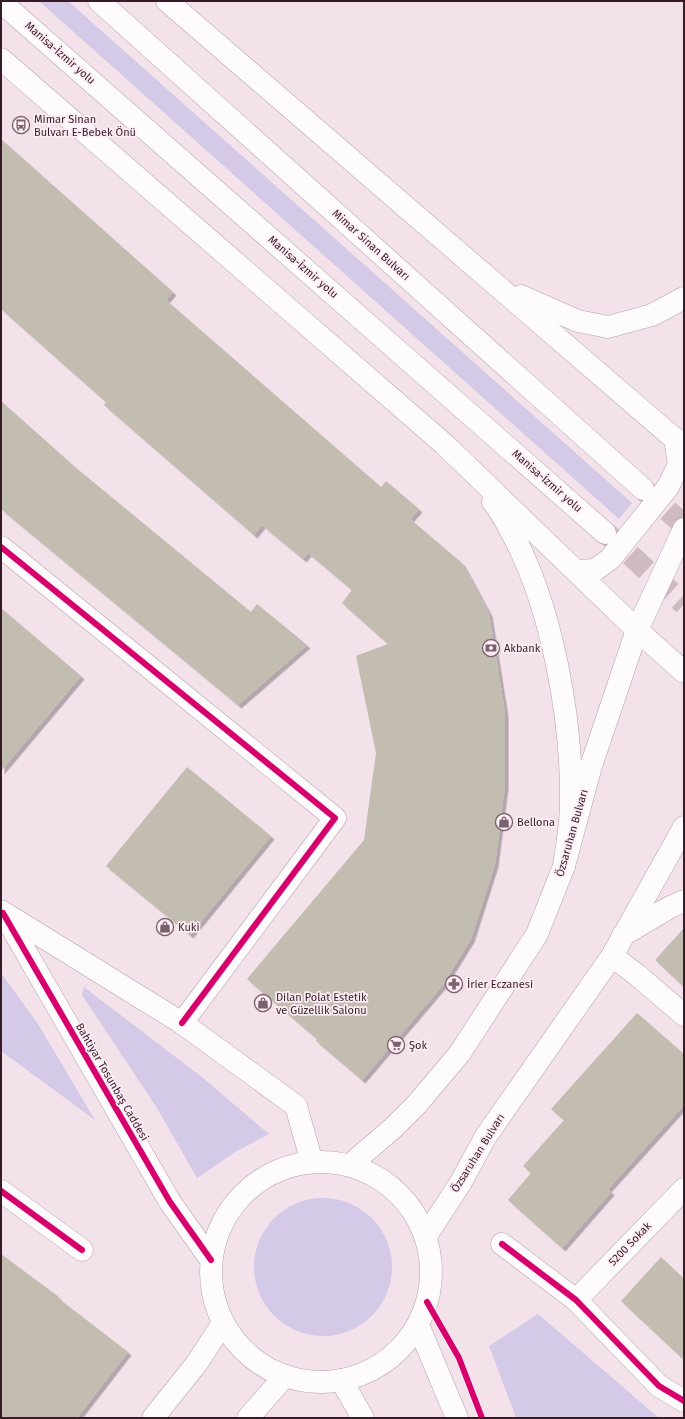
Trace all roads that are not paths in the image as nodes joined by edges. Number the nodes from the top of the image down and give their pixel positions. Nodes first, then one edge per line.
1 (99, 1) edge
2 (167, 1) edge
3 (1, 2) edge
4 (1, 59) edge
5 (501, 287) junction
6 (684, 298) edge
7 (679, 442) edge
8 (444, 444) junction
9 (642, 489) tunnel mouth
10 (684, 529) edge
11 (605, 533) tunnel mouth
12 (1, 547) edge
13 (576, 571) junction
14 (638, 630) junction
15 (684, 672) edge
16 (684, 827) edge
17 (564, 866) junction
18 (684, 901) edge
19 (2, 912) edge
20 (623, 935) junction
21 (612, 956) junction
22 (684, 1014) edge
23 (182, 1023) junction
24 (311, 1159) junction
25 (350, 1165) junction
26 (684, 1188) edge
27 (1, 1191) edge
28 (426, 1236) junction
29 (502, 1244) dead end
30 (82, 1250) dead end
31 (211, 1260) junction
32 (576, 1300) junction
33 (223, 1323) junction
34 (418, 1325) junction
35 (285, 1376) junction
36 (342, 1380) junction
37 (684, 1401) edge
38 (153, 1418) edge
39 (248, 1418) edge
40 (363, 1418) edge
41 (457, 1418) edge

1 - 9 main road, Mimar Sinan Bulvarı
2 - 5 main road
3 - 11 main road, Manisa-İzmir yolu
4 - 8 main road
5 - 6 main road
5 - 7 main road
7 - 13 main road
8 - 13 main road
8 - 17 main road
10 - 14 main road, Özsaruhan Bulvarı
12 - 23 main road
13 - 14 main road
14 - 15 main road
14 - 17 main road, Özsaruhan Bulvarı
16 - 20 main road, Özsaruhan Bulvarı
17 - 25 main road, Özsaruhan Bulvarı
18 - 20 main road
19 - 23 main road, Bahtiyar Tosunbaş Caddesi
19 - 31 main road, Bahtiyar Tosunbaş Caddesi
20 - 21 main road, Özsaruhan Bulvarı
21 - 22 main road
21 - 28 main road, Özsaruhan Bulvarı
23 - 24 main road, Bahtiyar Tosunbaş Caddesi
24 - 25 main road
24 - 31 main road
25 - 28 main road
26 - 32 main road, 5200 Sokak
27 - 30 main road
28 - 34 main road
29 - 32 main road
31 - 33 main road
32 - 37 main road
33 - 35 main road
33 - 38 main road
34 - 36 main road
34 - 41 main road
35 - 36 main road
35 - 39 main road
36 - 40 main road

